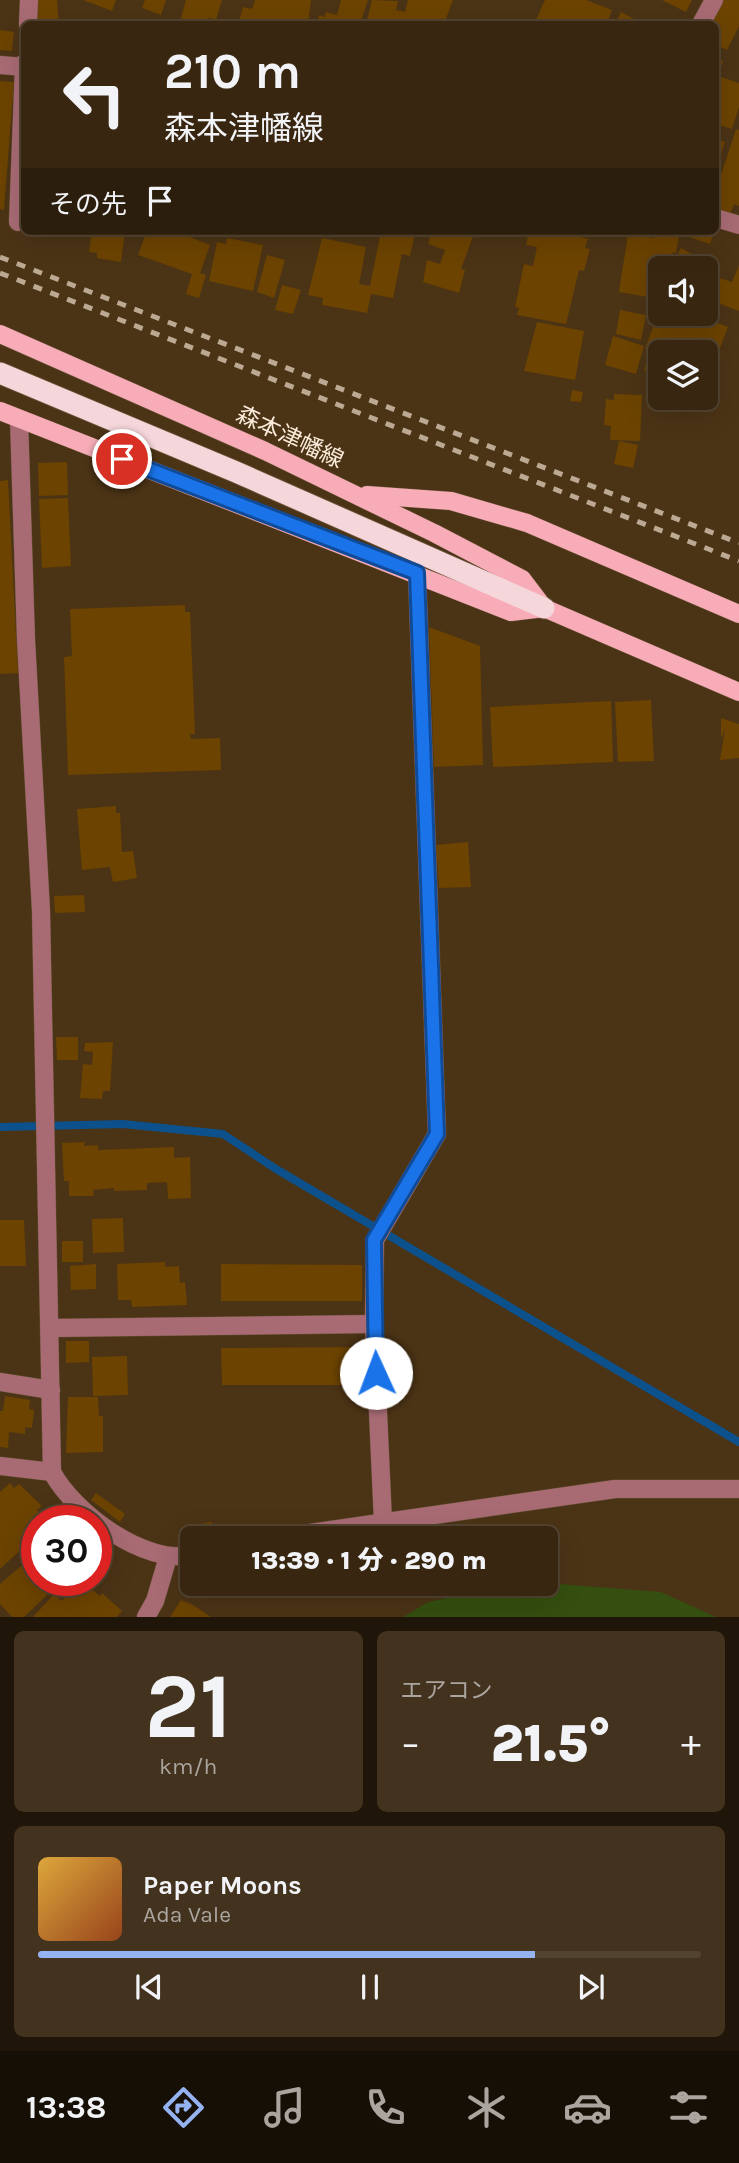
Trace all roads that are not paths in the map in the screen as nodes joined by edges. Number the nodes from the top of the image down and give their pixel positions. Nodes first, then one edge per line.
1 (29, 0) edge
2 (714, 0) edge
3 (28, 21) edge
4 (703, 21) edge
5 (0, 65) edge
6 (21, 65) edge
7 (21, 144) edge
8 (719, 219) edge
9 (18, 222) dead end
10 (739, 225) edge
11 (0, 334) edge
12 (0, 373) edge
13 (0, 411) edge
14 (19, 419) junction
15 (350, 492) junction
16 (417, 573) junction
17 (544, 608) junction
18 (739, 614) edge
19 (739, 692) edge
20 (374, 1324) junction
21 (51, 1328) junction
22 (0, 1382) edge
23 (51, 1390) junction
24 (0, 1466) edge
25 (52, 1472) junction
26 (739, 1489) edge
27 (383, 1521) junction
28 (351, 1526) edge
29 (180, 1556) edge
30 (168, 1557) junction
31 (146, 1617) edge

1 - 3 street
2 - 4 street
5 - 6 street
7 - 9 street
8 - 10 street
11 - 15 main road, 森本津幡線
12 - 17 highway
13 - 14 main road, 森本津幡線
14 - 16 main road, 森本津幡線
14 - 21 street
15 - 17 main road, 森本津幡線
15 - 18 main road
16 - 17 main road, 森本津幡線
16 - 20 street
17 - 19 main road, 森本津幡線
20 - 21 street
20 - 27 street
21 - 23 street
22 - 23 street
23 - 25 street
24 - 25 street
25 - 30 street
26 - 27 street
27 - 28 street
29 - 30 street
30 - 31 street

